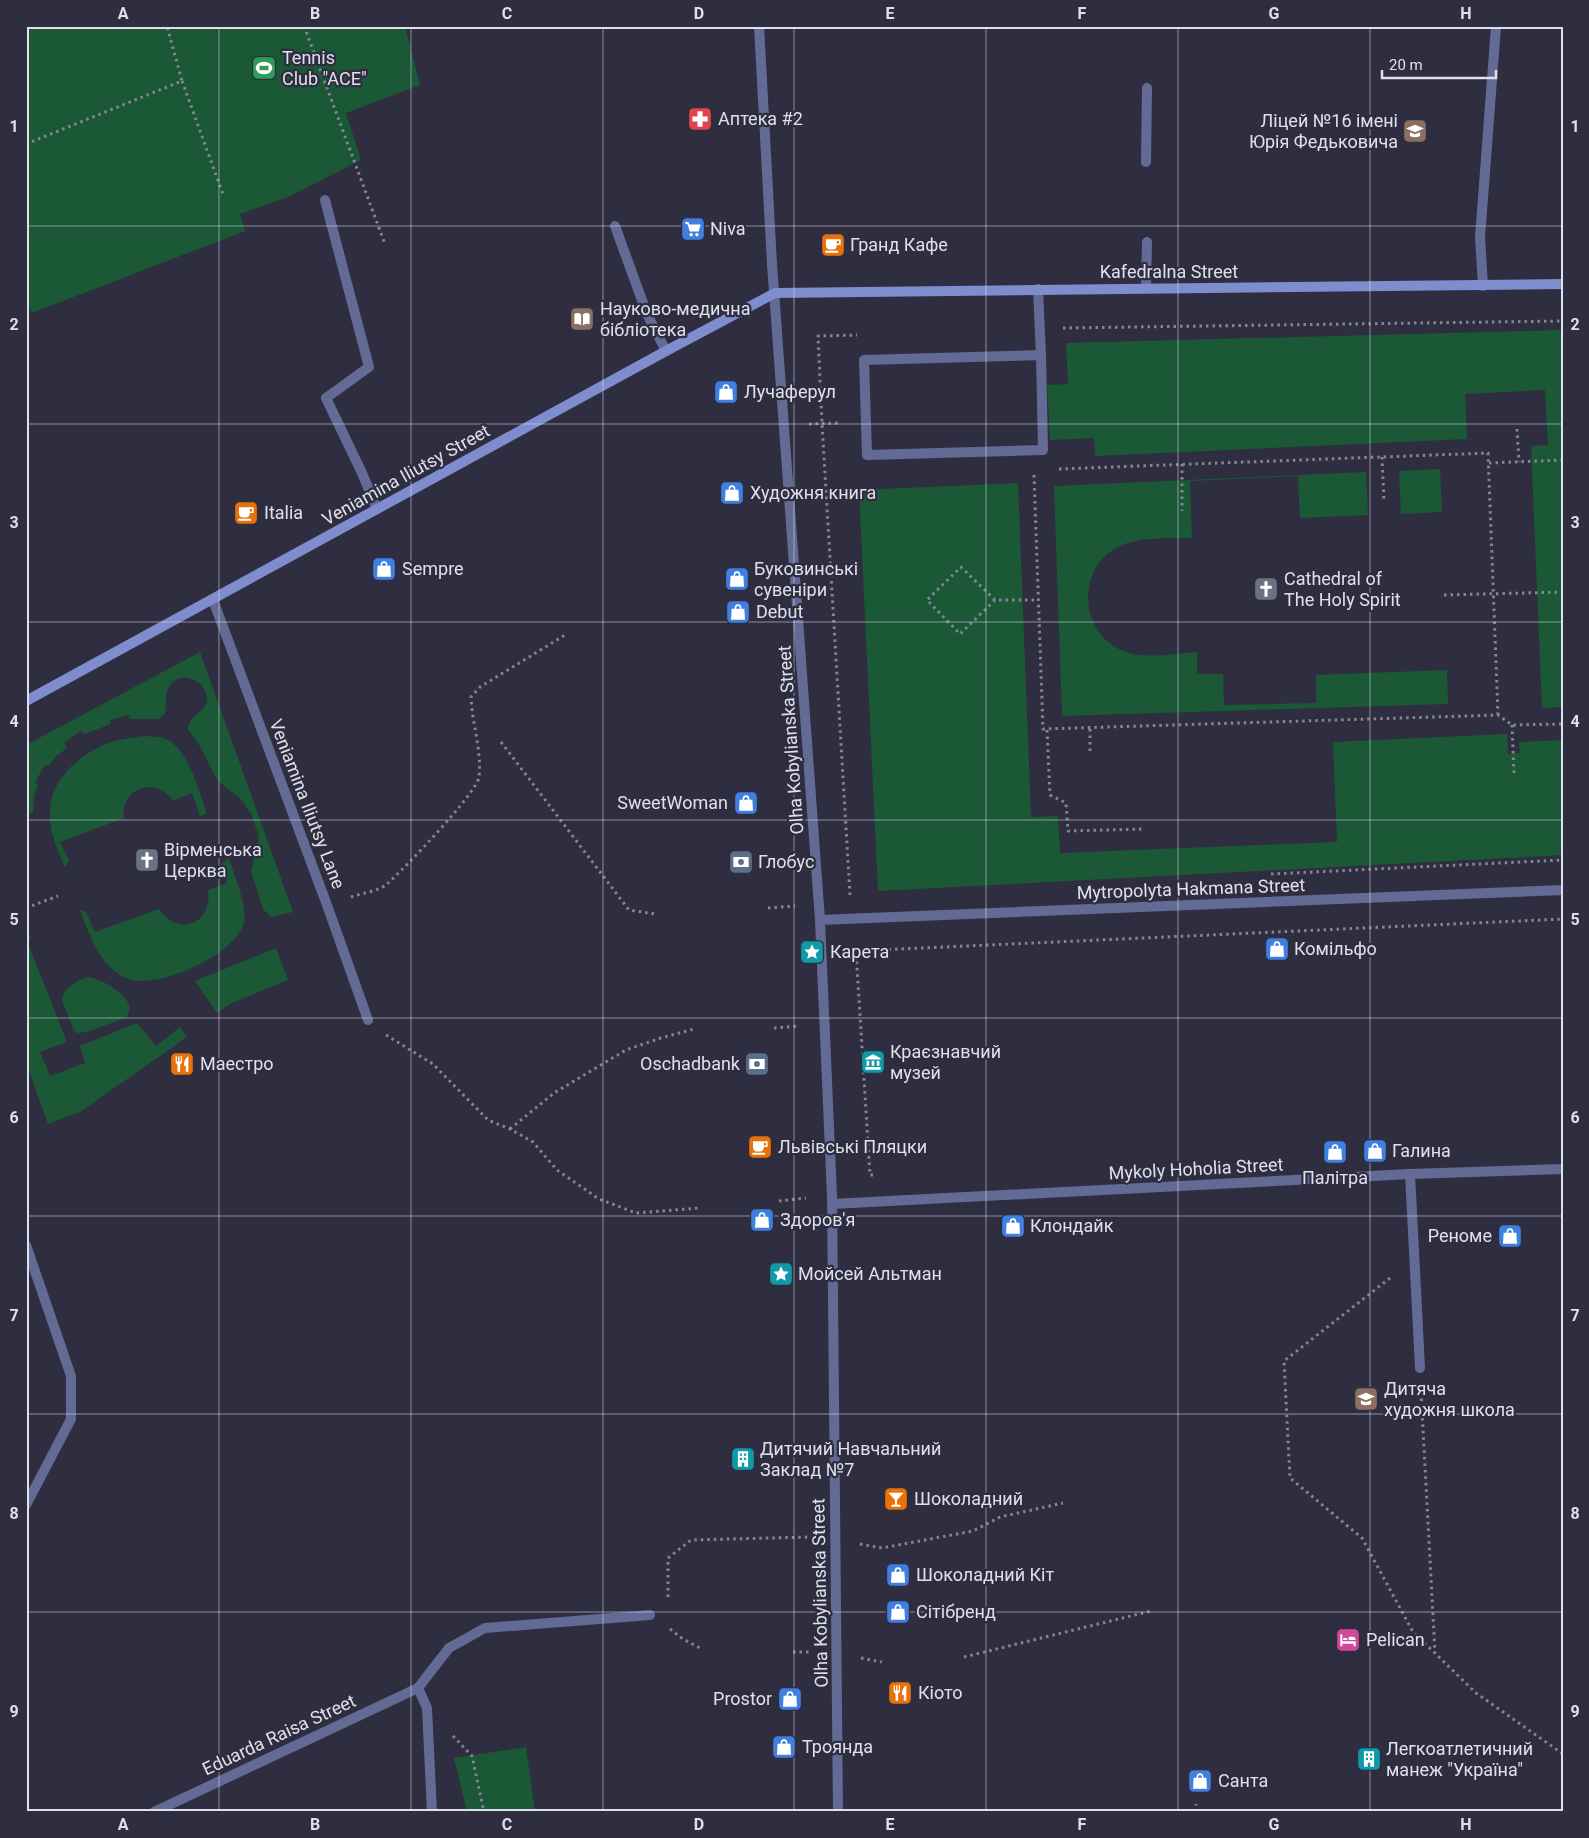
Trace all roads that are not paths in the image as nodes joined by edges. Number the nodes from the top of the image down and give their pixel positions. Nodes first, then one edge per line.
1 (759, 26) edge
2 (1496, 27) edge
3 (1147, 88) dead end
4 (1146, 162) dead end
5 (325, 200) dead end
6 (615, 226) dead end
7 (1147, 242) dead end
8 (1563, 284) edge
9 (1483, 286) junction
10 (1146, 288) junction
11 (1038, 289) junction
12 (775, 293) junction
13 (666, 351) junction
14 (1041, 355) junction
15 (377, 509) junction
16 (213, 600) junction
17 (26, 701) edge
18 (1563, 890) edge
19 (820, 920) junction
20 (368, 1020) road end
21 (1563, 1169) edge
22 (1410, 1174) junction
23 (832, 1204) junction
24 (26, 1245) edge
25 (1420, 1368) road end
26 (26, 1505) edge
27 (650, 1615) road end
28 (418, 1688) junction
29 (154, 1812) edge
30 (432, 1812) edge
31 (838, 1812) edge

1 - 12 street, Olha Kobylianska Street
2 - 9 street
3 - 4 street
5 - 15 street
6 - 13 street
7 - 10 street
8 - 9 street, Kafedralna Street
9 - 10 street, Kafedralna Street
10 - 11 street, Kafedralna Street
11 - 12 street, Kafedralna Street
11 - 14 street
12 - 13 street, Veniamina Iliutsy Street
12 - 19 street, Olha Kobylianska Street
13 - 15 street, Veniamina Iliutsy Street
14 - 14 street
15 - 16 street, Veniamina Iliutsy Street
16 - 17 street, Veniamina Iliutsy Street
16 - 20 street, Veniamina Iliutsy Lane
18 - 19 street, Mytropolyta Hakmana Street
19 - 23 street, Olha Kobylianska Street
21 - 22 street, Mykoly Hoholia Street
22 - 23 street, Mykoly Hoholia Street
22 - 25 street
23 - 31 street, Olha Kobylianska Street
24 - 26 street
27 - 28 street
28 - 29 street, Eduarda Raisa Street
28 - 30 street

